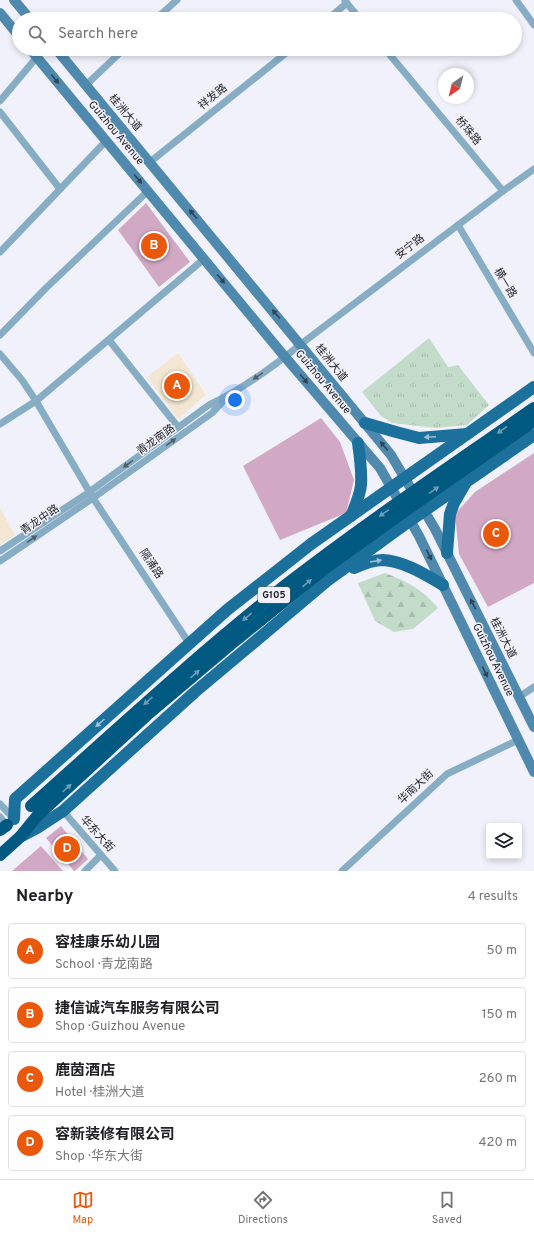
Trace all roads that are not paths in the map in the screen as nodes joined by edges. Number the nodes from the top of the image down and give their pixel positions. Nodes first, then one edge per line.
1 (14, 0) edge
2 (177, 0) edge
3 (516, 0) edge
4 (346, 2) edge
5 (24, 12) edge
6 (164, 12) edge
7 (335, 12) edge
8 (354, 12) edge
9 (0, 13) edge
10 (534, 25) edge
11 (12, 28) edge
12 (62, 56) edge
13 (117, 56) edge
14 (282, 56) edge
15 (391, 56) edge
16 (37, 57) joint
17 (86, 85) junction
18 (0, 101) edge
19 (0, 112) edge
20 (106, 141) junction
21 (150, 162) junction
22 (534, 169) edge
23 (60, 189) junction
24 (148, 191) junction
25 (503, 191) junction
26 (458, 225) junction
27 (0, 252) edge
28 (204, 260) junction
29 (0, 335) edge
30 (109, 340) junction
31 (300, 344) junction
32 (534, 353) edge
33 (0, 354) edge
34 (285, 357) junction
35 (534, 388) edge
36 (228, 396) junction
37 (36, 401) junction
38 (534, 408) edge
39 (534, 421) edge
40 (365, 423) junction
41 (0, 424) edge
42 (178, 427) junction
43 (468, 434) junction
44 (534, 435) edge
45 (358, 443) junction
46 (445, 451) junction
47 (405, 479) junction
48 (469, 480) junction
49 (392, 488) junction
50 (92, 495) junction
51 (424, 511) junction
52 (351, 516) junction
53 (411, 520) junction
54 (327, 533) junction
55 (0, 551) edge
56 (447, 553) junction
57 (0, 561) edge
58 (354, 562) junction
59 (327, 581) junction
60 (443, 585) junction
61 (189, 643) junction
62 (534, 687) edge
63 (519, 697) junction
64 (534, 727) edge
65 (518, 740) junction
66 (534, 772) edge
67 (0, 804) edge
68 (34, 810) junction
69 (63, 811) junction
70 (5, 823) edge
71 (20, 837) junction
72 (0, 855) edge
73 (101, 856) junction
74 (85, 871) edge
75 (115, 871) edge
76 (342, 871) edge

1 - 5 main road
2 - 6 street
3 - 10 street
4 - 7 street
4 - 8 street
9 - 11 main road
12 - 17 main road, 桂洲大道
13 - 17 street
14 - 21 street, 祥发路
15 - 25 street, 桥珠路
16 - 18 street
16 -> 20 main road, Guizhou Avenue
17 - 21 main road, 桂洲大道
19 - 23 street
20 - 23 street
20 -> 24 main road, Guizhou Avenue
31 -> 21 main road, 桂洲大道
22 - 25 street, 安宁路
23 - 27 street
24 - 28 main road, Guizhou Avenue
24 - 29 street
25 - 26 street, 安宁路
26 - 31 street, 安宁路
26 - 32 street, 横一路
28 - 30 street
28 -> 34 main road, Guizhou Avenue
30 - 37 street
30 - 42 street
31 - 34 street, 青龙南路
31 - 40 main road, 桂洲大道
33 - 37 street, 隔涌路
34 -> 36 street, 青龙南路
34 -> 45 main road, Guizhou Avenue
35 - 43 main road
36 - 42 street, 青龙南路
50 -> 36 street, 青龙南路
37 - 41 street
37 - 50 street, 隔涌路
38 -> 68 highway, G105 / G105
68 -> 39 highway, G105
43 -> 40 main road
47 -> 40 main road, 桂洲大道
42 -> 50 street, 青龙南路
43 - 46 main road
44 - 48 main road
45 - 49 main road, Guizhou Avenue
45 - 52 main road
46 - 47 main road
46 - 48 main road
47 - 49 main road
47 - 51 main road, 桂洲大道
48 - 51 main road
48 - 56 main road
49 - 52 main road
49 - 53 main road, Guizhou Avenue
50 - 55 street, 青龙中路
57 -> 50 street, 青龙中路
50 - 61 street, 隔涌路
51 - 53 main road
51 - 56 main road, 桂洲大道
52 - 54 main road
53 - 58 main road
53 -> 60 main road, Guizhou Avenue
54 - 58 main road
54 - 61 main road
63 -> 56 main road, 桂洲大道
58 - 59 main road
59 -> 60 main road
59 - 69 main road
60 -> 65 main road, Guizhou Avenue
61 -> 70 main road
62 - 63 street
63 - 64 main road, 桂洲大道
65 - 66 main road, Guizhou Avenue
65 - 76 street, 华南大街
67 - 70 street
68 - 70 main road, G105 / G105
68 - 71 highway, G105
69 - 71 main road
69 - 73 street, 华东大街
71 - 72 highway, G105
73 - 74 street
73 - 75 street, 华东大街

